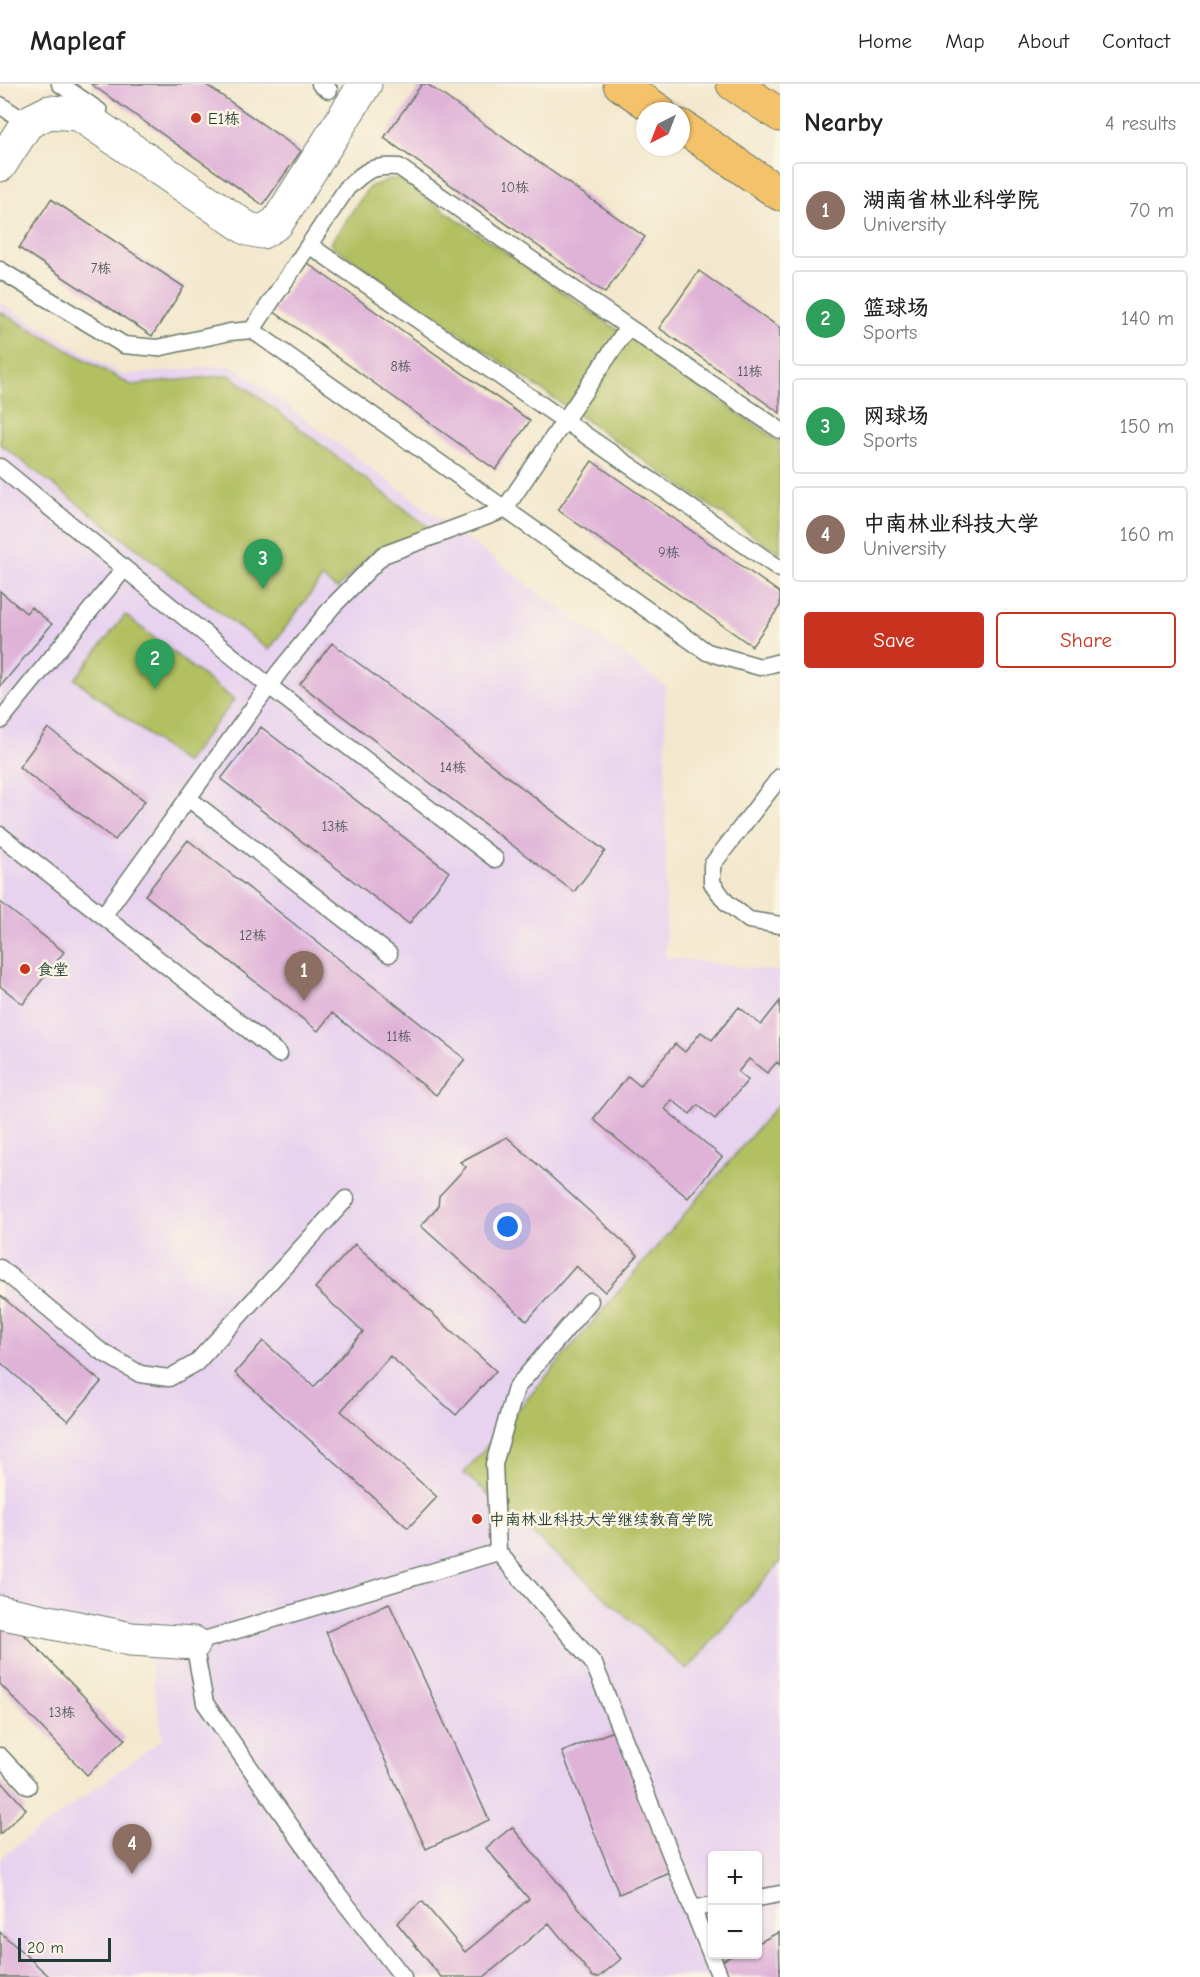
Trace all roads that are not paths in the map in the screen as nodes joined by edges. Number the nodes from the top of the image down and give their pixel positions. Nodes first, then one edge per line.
1 (60, 84) edge
2 (365, 84) edge
3 (620, 84) edge
4 (733, 84) edge
5 (646, 102) edge
6 (0, 105) edge
7 (780, 115) edge
8 (27, 123) junction
9 (690, 132) edge
10 (0, 165) edge
11 (780, 194) edge
12 (252, 215) dead end
13 (309, 245) junction
14 (0, 270) edge
15 (628, 327) junction
16 (252, 330) junction
17 (565, 421) junction
18 (780, 430) edge
19 (0, 468) edge
20 (504, 510) junction
21 (124, 569) junction
22 (780, 569) edge
23 (780, 662) edge
24 (269, 686) junction
25 (0, 721) edge
26 (780, 777) edge
27 (188, 798) junction
28 (0, 836) edge
29 (495, 859) dead end
30 (103, 916) junction
31 (780, 925) edge
32 (389, 954) dead end
33 (279, 1054) dead end
34 (346, 1199) dead end
35 (0, 1268) edge
36 (590, 1300) dead end
37 (498, 1552) junction
38 (0, 1612) edge
39 (194, 1643) junction
40 (0, 1756) edge
41 (28, 1786) dead end
42 (780, 1894) edge
43 (762, 1897) edge
44 (708, 1906) edge
45 (692, 1908) junction
46 (403, 1977) edge
47 (720, 1977) edge

1 - 12 lane
2 - 8 street
3 - 5 main road
4 - 7 main road
6 - 8 lane
8 - 10 street
9 - 11 main road
13 - 15 lane
13 - 16 lane
13 - 17 lane
14 - 16 lane
15 - 17 lane
15 - 18 lane
16 - 20 lane
17 - 20 lane
17 - 22 lane
19 - 21 lane
20 - 23 lane
20 - 24 lane
21 - 24 lane
21 - 25 lane
24 - 27 lane
24 - 29 lane
26 - 31 lane
27 - 30 lane
27 - 32 lane
28 - 30 lane
30 - 33 lane
34 - 35 lane
36 - 37 lane
37 - 39 lane
37 - 45 lane
38 - 39 street
39 - 46 lane
40 - 41 lane
42 - 43 lane
44 - 45 lane
45 - 47 lane

